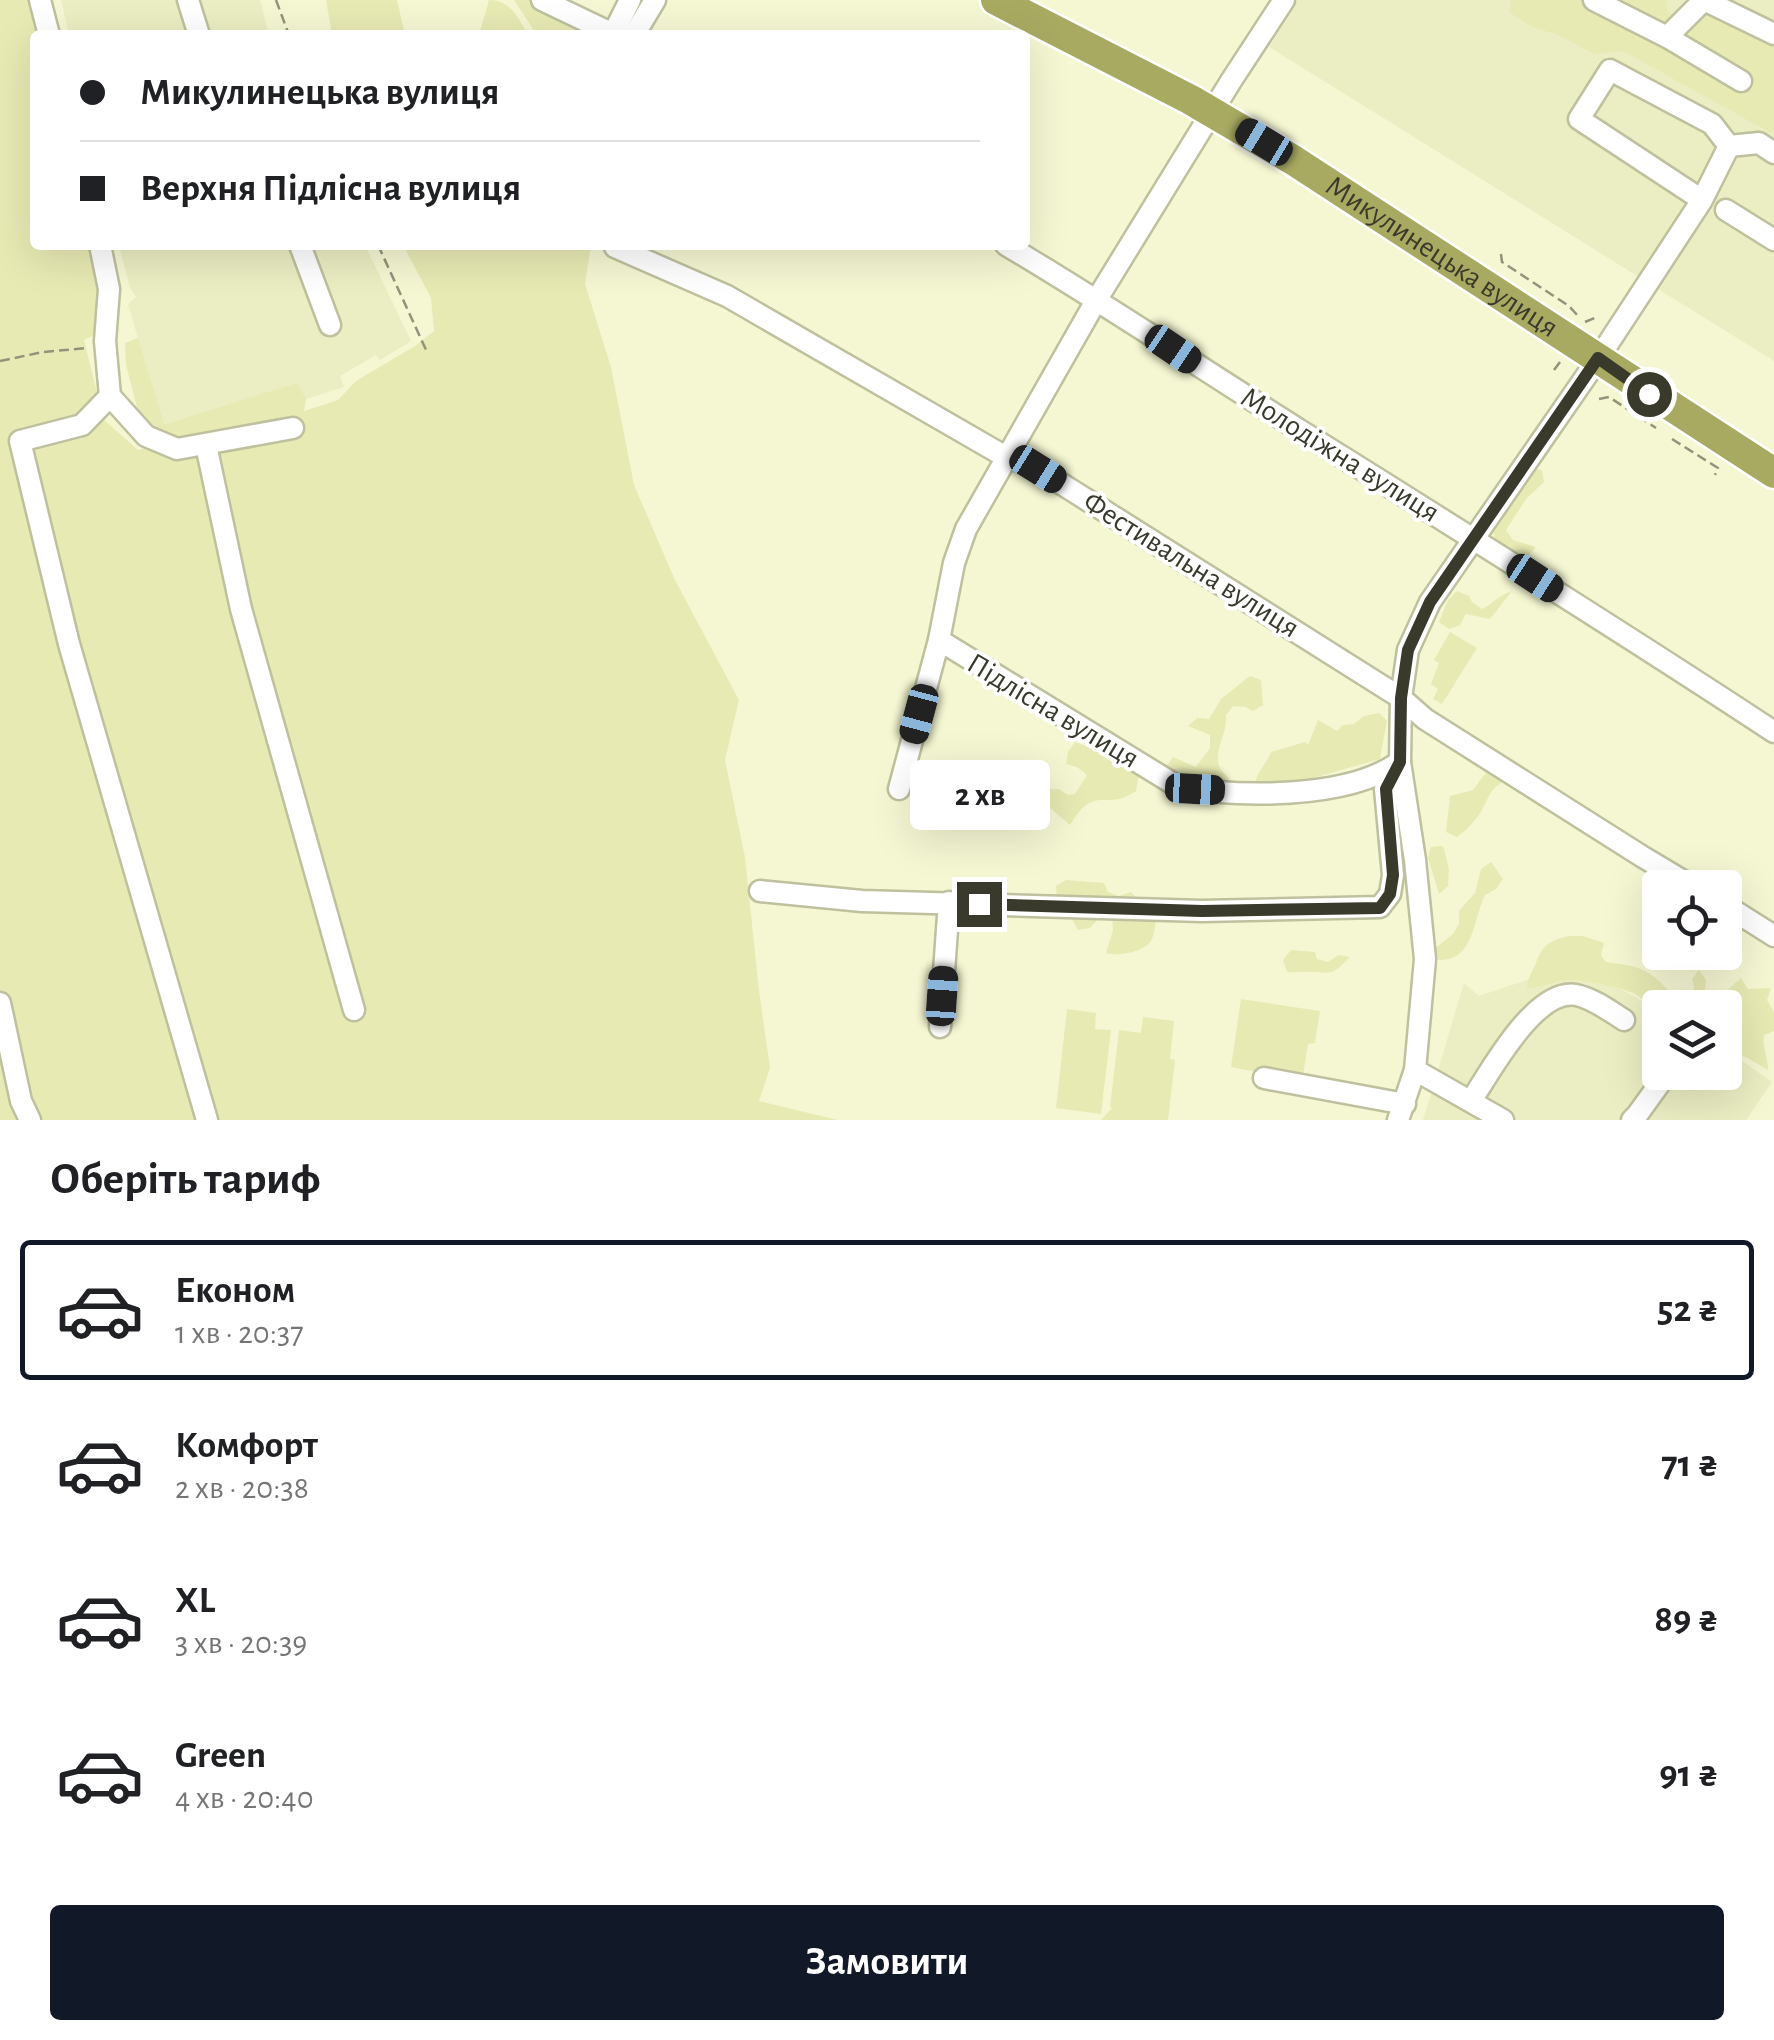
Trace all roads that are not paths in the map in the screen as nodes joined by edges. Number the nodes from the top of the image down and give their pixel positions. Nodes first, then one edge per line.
1 (40, 0) edge
2 (188, 0) edge
3 (542, 0) edge
4 (630, 0) edge
5 (655, 0) edge
6 (996, 0) edge
7 (1284, 0) edge
8 (1594, 0) edge
9 (48, 30) edge
10 (197, 30) edge
11 (605, 30) edge
12 (615, 30) edge
13 (637, 30) edge
14 (1774, 34) edge
15 (1667, 37) junction
16 (1740, 82) dead end
17 (1212, 113) junction
18 (1728, 146) junction
19 (1774, 153) edge
20 (1702, 200) junction
21 (1726, 210) dead end
22 (1774, 240) edge
23 (101, 250) edge
24 (302, 250) edge
25 (620, 250) edge
26 (1014, 250) edge
27 (1097, 299) junction
28 (330, 324) dead end
29 (1598, 358) junction
30 (110, 396) junction
31 (292, 428) dead end
32 (206, 446) junction
33 (1008, 456) junction
34 (1774, 474) edge
35 (1474, 539) junction
36 (939, 640) junction
37 (1401, 698) junction
38 (1774, 732) edge
39 (1400, 762) junction
40 (899, 789) dead end
41 (1665, 870) edge
42 (760, 891) dead end
43 (948, 902) junction
44 (1742, 916) edge
45 (1774, 936) edge
46 (0, 1003) edge
47 (354, 1010) dead end
48 (1624, 1020) dead end
49 (940, 1026) dead end
50 (1415, 1070) junction
51 (1264, 1078) dead end
52 (1655, 1090) edge
53 (1470, 1101) junction
54 (1401, 1112) edge
55 (30, 1120) edge
56 (207, 1120) edge
57 (1502, 1120) edge
58 (1632, 1120) edge

1 - 9 street
2 - 10 street
3 - 11 street
4 - 12 street
5 - 13 street
6 - 17 highway, Микулинецька вулиця
7 - 17 street, Підлісна вулиця
8 - 15 street
14 - 15 street
15 - 16 street
17 - 27 street, Підлісна вулиця
17 - 29 highway, Микулинецька вулиця
18 - 19 street
18 - 20 street
18 - 20 street
20 - 29 street
21 - 22 street
23 - 30 street
24 - 28 street
25 - 33 street, Фестивальна вулиця
26 - 27 street, Молодіжна вулиця
27 - 33 street, Підлісна вулиця
27 - 35 street, Молодіжна вулиця
29 - 34 highway, Микулинецька вулиця
29 - 35 street
30 - 32 street
30 - 56 street
31 - 32 street
32 - 47 street
33 - 36 street, Підлісна вулиця
33 - 37 street, Фестивальна вулиця
35 - 37 street
35 - 38 street, Молодіжна вулиця
36 - 39 street, Підлісна вулиця
36 - 40 street, Підлісна вулиця
37 - 39 street
37 - 41 street, Фестивальна вулиця
39 - 43 street
39 - 50 street
42 - 43 street
43 - 49 street
44 - 45 street
46 - 55 street
48 - 53 street
50 - 53 street
50 - 54 street
51 - 54 street
52 - 58 street
53 - 57 street

